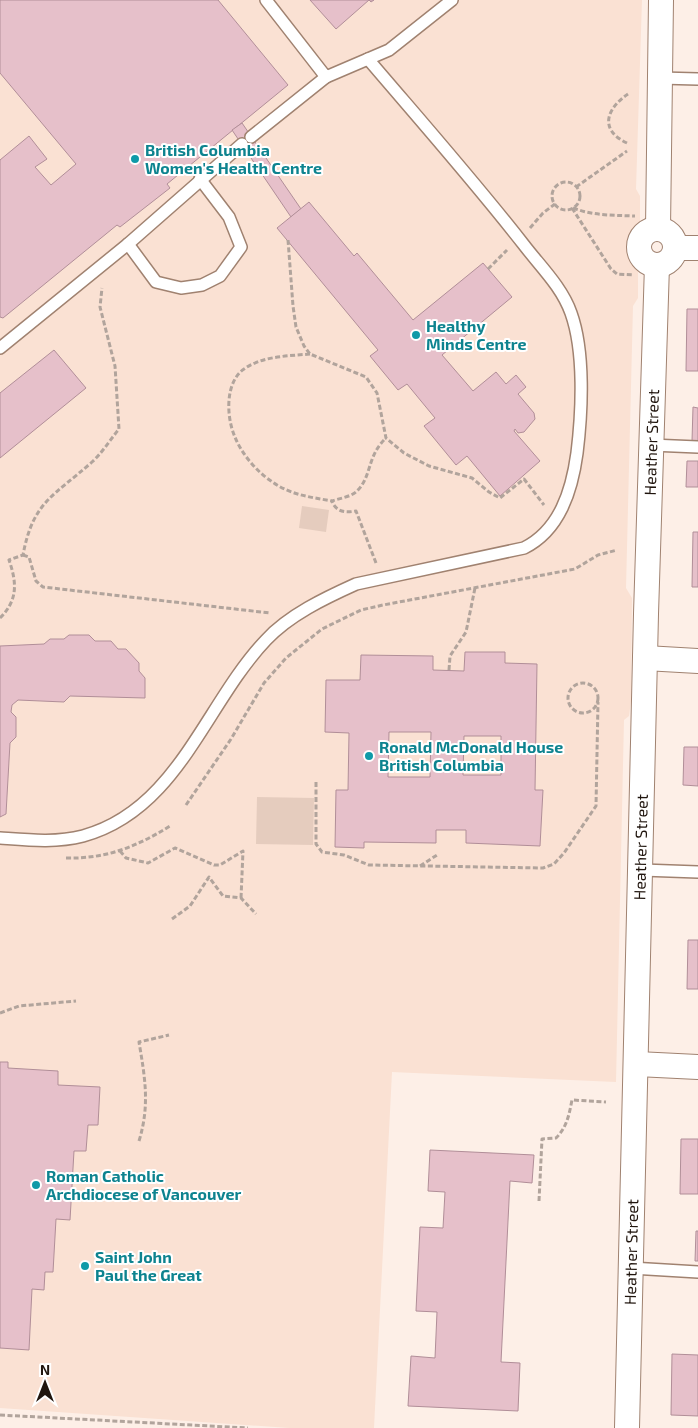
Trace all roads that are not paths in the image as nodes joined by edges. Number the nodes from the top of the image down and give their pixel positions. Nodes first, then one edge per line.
1 (266, 0) edge
2 (452, 0) edge
3 (661, 0) edge
4 (368, 59) junction
5 (326, 77) junction
6 (660, 78) junction
7 (698, 79) edge
8 (251, 137) dead end
9 (242, 144) dead end
10 (200, 179) junction
11 (649, 222) junction
12 (128, 244) junction
13 (687, 248) edge
14 (648, 270) junction
15 (0, 348) edge
16 (651, 445) junction
17 (698, 447) edge
18 (645, 658) junction
19 (698, 662) edge
20 (0, 838) edge
21 (642, 870) junction
22 (698, 872) edge
23 (637, 1064) junction
24 (698, 1068) edge
25 (631, 1268) junction
26 (698, 1272) edge
27 (627, 1428) edge

1 - 5 lane
2 - 4 lane
3 - 6 street
4 - 5 lane
4 - 20 lane
5 - 8 lane
6 - 7 lane
6 - 11 street
9 - 10 lane
10 - 12 lane
10 - 12 lane
11 - 13 street
11 - 14 street
12 - 15 lane
13 - 14 street
14 - 16 street, Heather Street
16 - 17 lane
16 - 18 street, Heather Street
18 - 19 street
18 - 21 street, Heather Street
21 - 22 lane
21 - 23 street, Heather Street
23 - 24 street
23 - 25 street, Heather Street
25 - 26 lane
25 - 27 street, Heather Street

